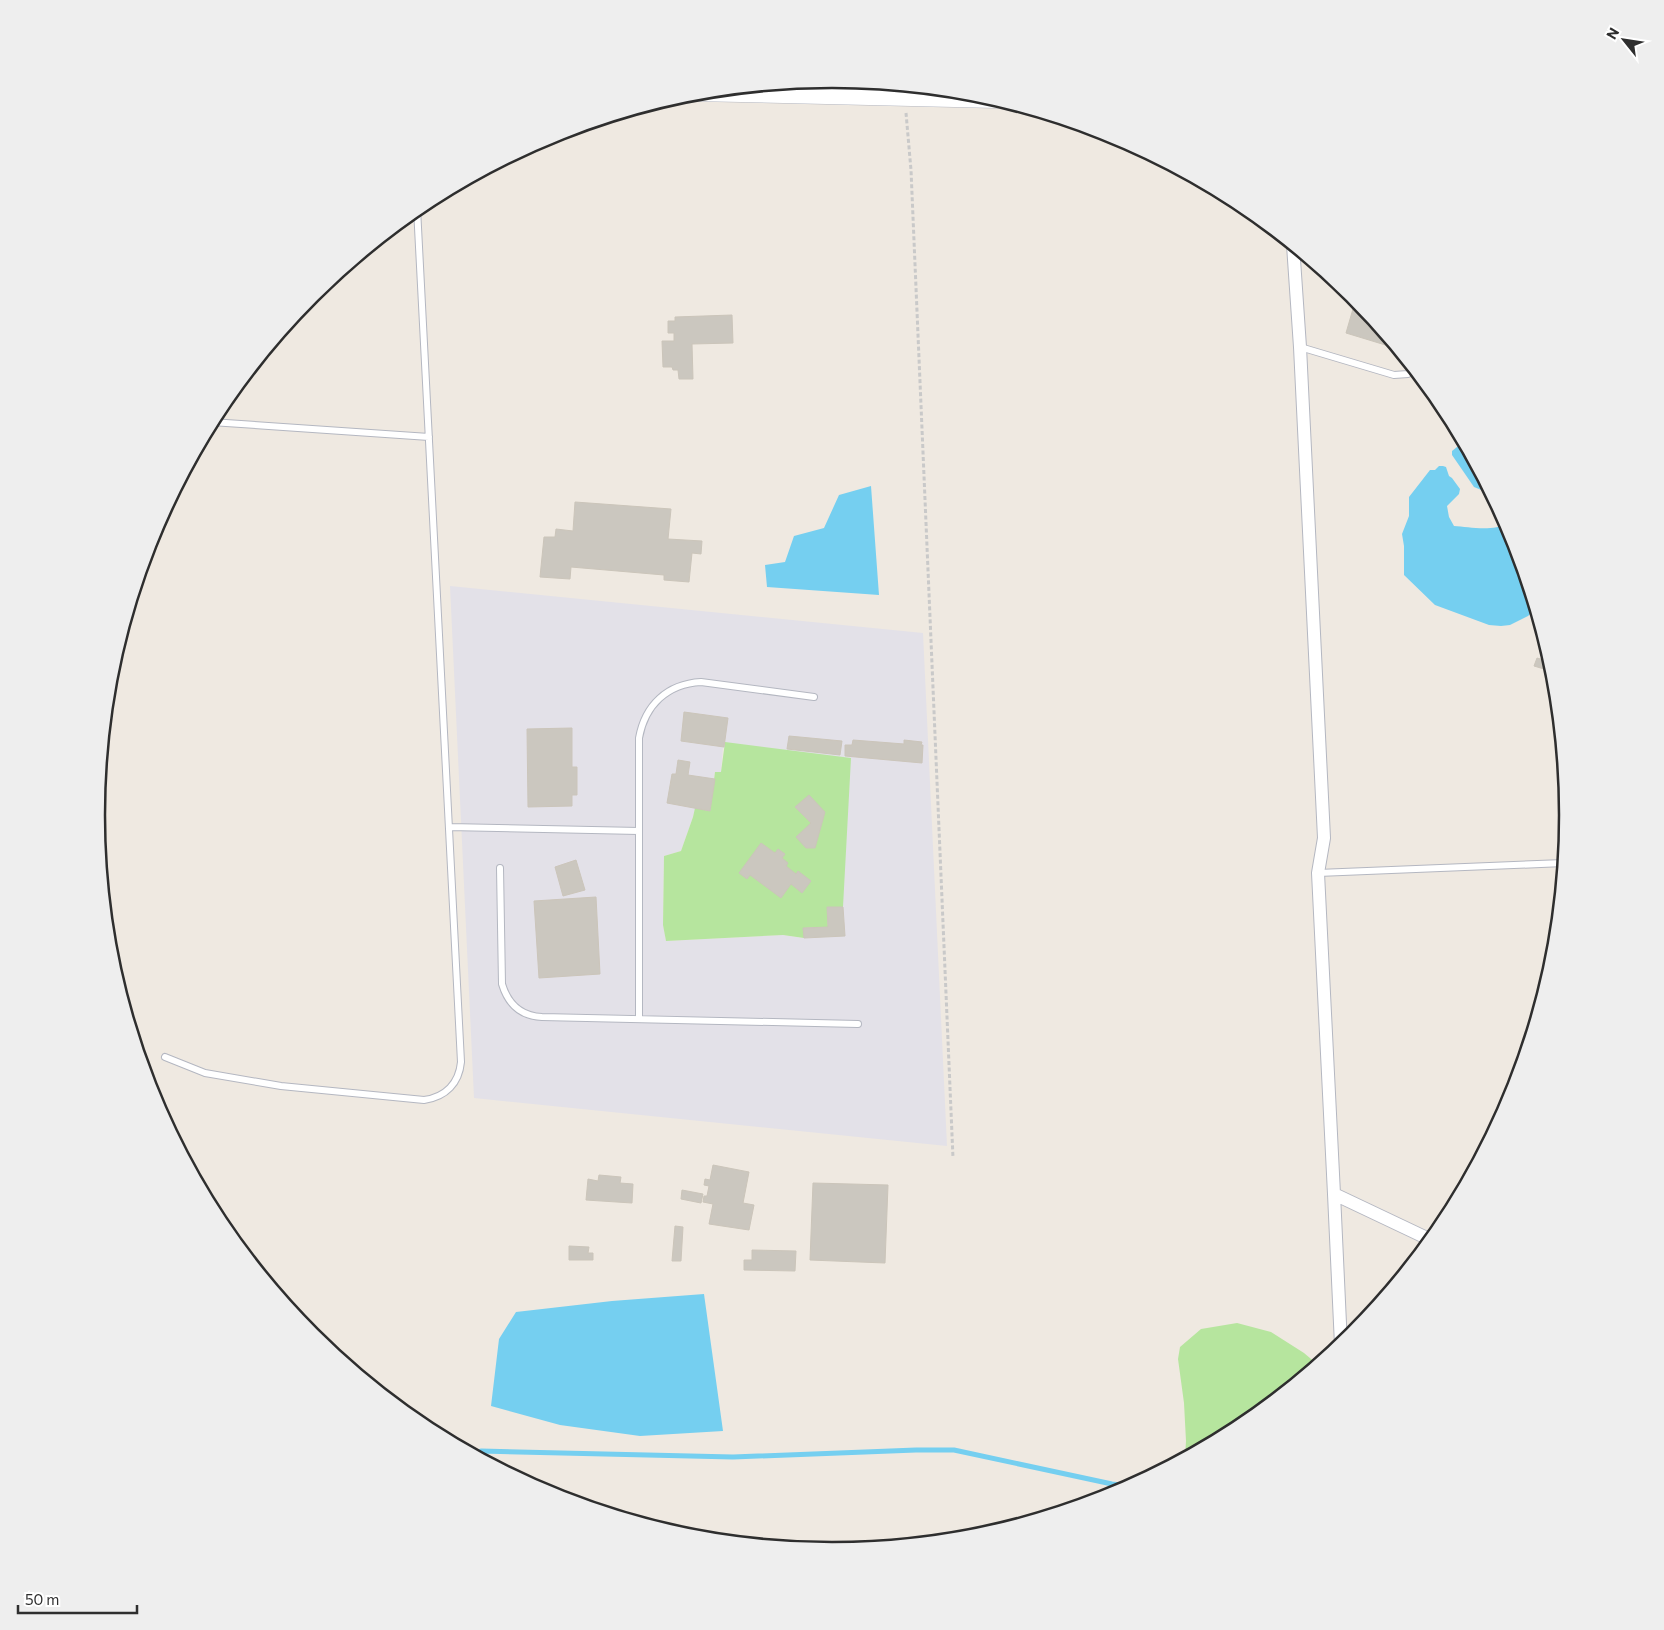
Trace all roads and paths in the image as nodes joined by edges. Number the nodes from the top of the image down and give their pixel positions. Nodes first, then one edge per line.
1 (745, 93) edge
2 (905, 97) junction
3 (954, 98) edge
4 (417, 218) edge
5 (1293, 253) edge
6 (1300, 347) junction
7 (1410, 373) edge
8 (220, 423) edge
9 (429, 437) junction
10 (814, 697) dead end
11 (449, 826) junction
12 (639, 830) junction
13 (1558, 863) edge
14 (500, 868) dead end
15 (1318, 873) junction
16 (639, 1019) junction
17 (858, 1024) dead end
18 (164, 1057) dead end
19 (953, 1158) dead end
20 (1334, 1194) junction
21 (1424, 1237) edge
22 (1341, 1333) edge

1 - 2 main road
2 - 3 main road
2 - 19 path
4 - 9 lane
5 - 6 street
6 - 7 lane
6 - 15 street
8 - 9 lane
9 - 11 lane
10 - 12 lane
11 - 12 lane
11 - 18 lane
12 - 16 lane
13 - 15 lane
14 - 16 lane
15 - 20 street
16 - 17 lane
20 - 21 street
20 - 22 street

